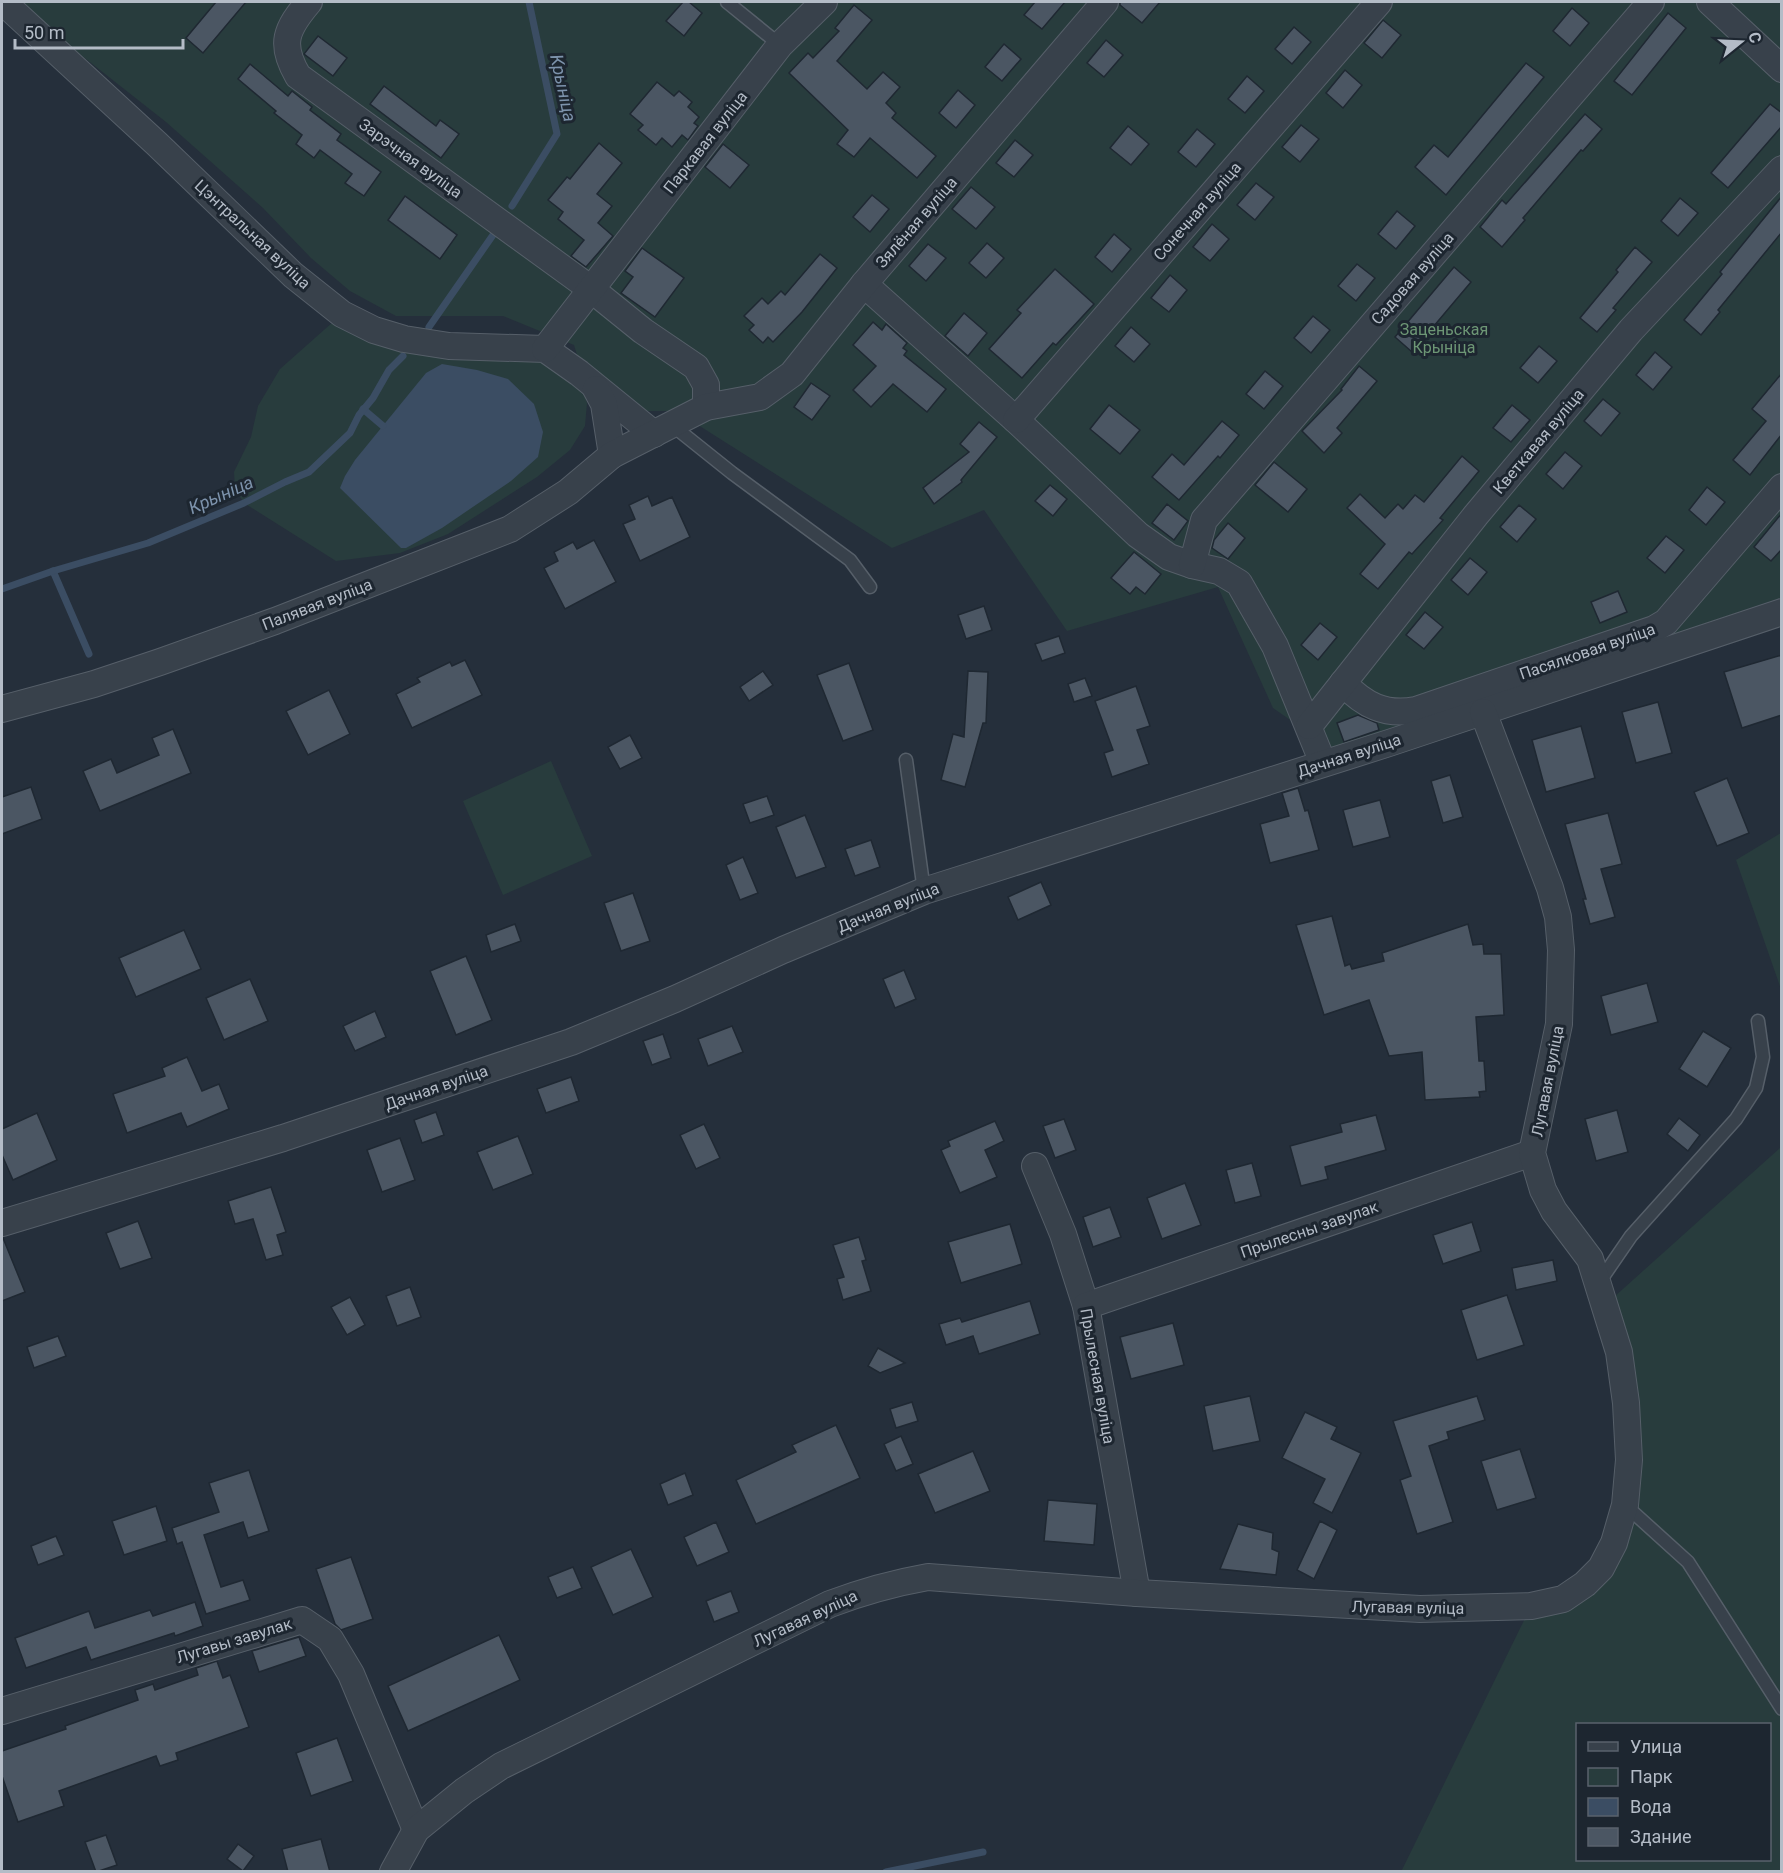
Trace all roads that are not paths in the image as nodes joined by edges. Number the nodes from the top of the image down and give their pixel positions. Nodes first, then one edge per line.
1 (309, 2) edge
2 (727, 2) edge
3 (824, 2) edge
4 (1105, 2) edge
5 (1379, 2) edge
6 (1651, 2) edge
7 (1710, 2) edge
8 (12, 5) edge
9 (780, 45) junction
10 (1782, 69) edge
11 (1782, 169) edge
12 (864, 284) junction
13 (591, 289) junction
14 (545, 349) junction
15 (595, 388) junction
16 (706, 406) junction
17 (1016, 420) junction
18 (663, 430) junction
19 (612, 455) junction
20 (1782, 487) edge
21 (1192, 565) junction
22 (870, 587) dead end
23 (1782, 612) edge
24 (1343, 683) junction
25 (2, 709) edge
26 (1483, 712) junction
27 (1309, 726) junction
28 (906, 760) dead end
29 (1323, 763) junction
30 (924, 891) junction
31 (1758, 1021) dead end
32 (1532, 1153) junction
33 (1035, 1166) dead end
34 (2, 1223) edge
35 (1598, 1285) junction
36 (1086, 1306) junction
37 (1625, 1505) junction
38 (1137, 1593) junction
39 (1782, 1709) edge
40 (2, 1711) edge
41 (416, 1830) junction
42 (393, 1872) edge

1 - 13 street, Зарэчная вуліца
2 - 9 lane
3 - 9 street, Паркавая вуліца
4 - 12 street, Зялёная вуліца
5 - 17 street, Сонечная вуліца
6 - 21 street, Садовая вуліца
7 - 10 street
8 - 14 street, Цэнтральная вуліца
9 - 13 street, Паркавая вуліца
11 - 24 street, Кветкавая вуліца
12 - 16 street, Зялёная вуліца
12 - 17 street
13 - 14 street
13 - 16 street
14 - 15 street
15 - 18 street
15 - 19 street
16 - 18 street, Зялёная вуліца
17 - 21 street
18 - 19 street, Палявая вуліца
18 - 22 lane
19 - 25 street, Палявая вуліца
20 - 24 street, Пасялковая вуліца
21 - 27 street
23 - 26 street, Дачная вуліца
24 - 27 street, Кветкавая вуліца
26 - 29 street, Дачная вуліца
26 - 32 street, Лугавая вуліца
27 - 29 street
28 - 30 lane
29 - 30 street, Дачная вуліца
30 - 34 street, Дачная вуліца
31 - 35 lane
32 - 35 street, Лугавая вуліца
32 - 36 street, Прылесны завулак
33 - 36 street, Прылесная вуліца
35 - 37 street, Лугавая вуліца
36 - 38 street, Прылесная вуліца
37 - 38 street, Лугавая вуліца
37 - 39 lane
38 - 41 street, Лугавая вуліца
40 - 41 street, Лугавы завулак
41 - 42 street, Лугавая вуліца

